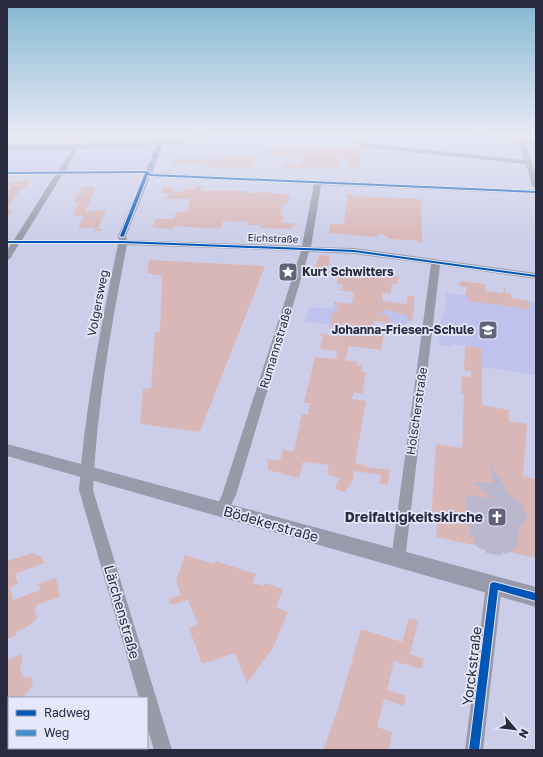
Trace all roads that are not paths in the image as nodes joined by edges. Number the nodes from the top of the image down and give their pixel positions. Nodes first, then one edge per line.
1 (62, 170) edge
2 (531, 170) edge
3 (147, 172) junction
4 (7, 173) edge
5 (60, 173) junction
6 (318, 182) junction
7 (536, 186) edge
8 (536, 192) edge
9 (122, 239) junction
10 (7, 242) edge
11 (17, 242) junction
12 (306, 249) junction
13 (7, 257) edge
14 (436, 262) junction
15 (536, 276) edge
16 (7, 450) edge
17 (88, 473) junction
18 (222, 511) junction
19 (398, 560) junction
20 (494, 585) junction
21 (536, 597) edge
22 (147, 697) edge
23 (148, 699) edge
24 (163, 750) edge
25 (474, 750) edge

1 - 5 street
2 - 7 street
3 - 5 street
3 - 6 street
3 - 9 street, Volgersweg
4 - 5 street
5 - 11 street
6 - 8 street
6 - 12 street, Rumannstraße
9 - 11 street, Eichstraße
9 - 12 street, Eichstraße
9 - 17 street, Volgersweg
10 - 11 street, Eichstraße
11 - 13 street
12 - 14 street, Eichstraße
12 - 18 street, Rumannstraße
14 - 15 street, Eichstraße
14 - 19 street, Holscherstraße
16 - 17 main road, Bödekerstraße
17 - 18 main road, Bödekerstraße
17 - 22 street, Lärchenstraße
18 - 19 main road, Bödekerstraße
19 - 20 main road, Bödekerstraße
20 - 21 main road, Bödekerstraße
20 - 25 street, Yorckstraße
23 - 24 street, Lärchenstraße

